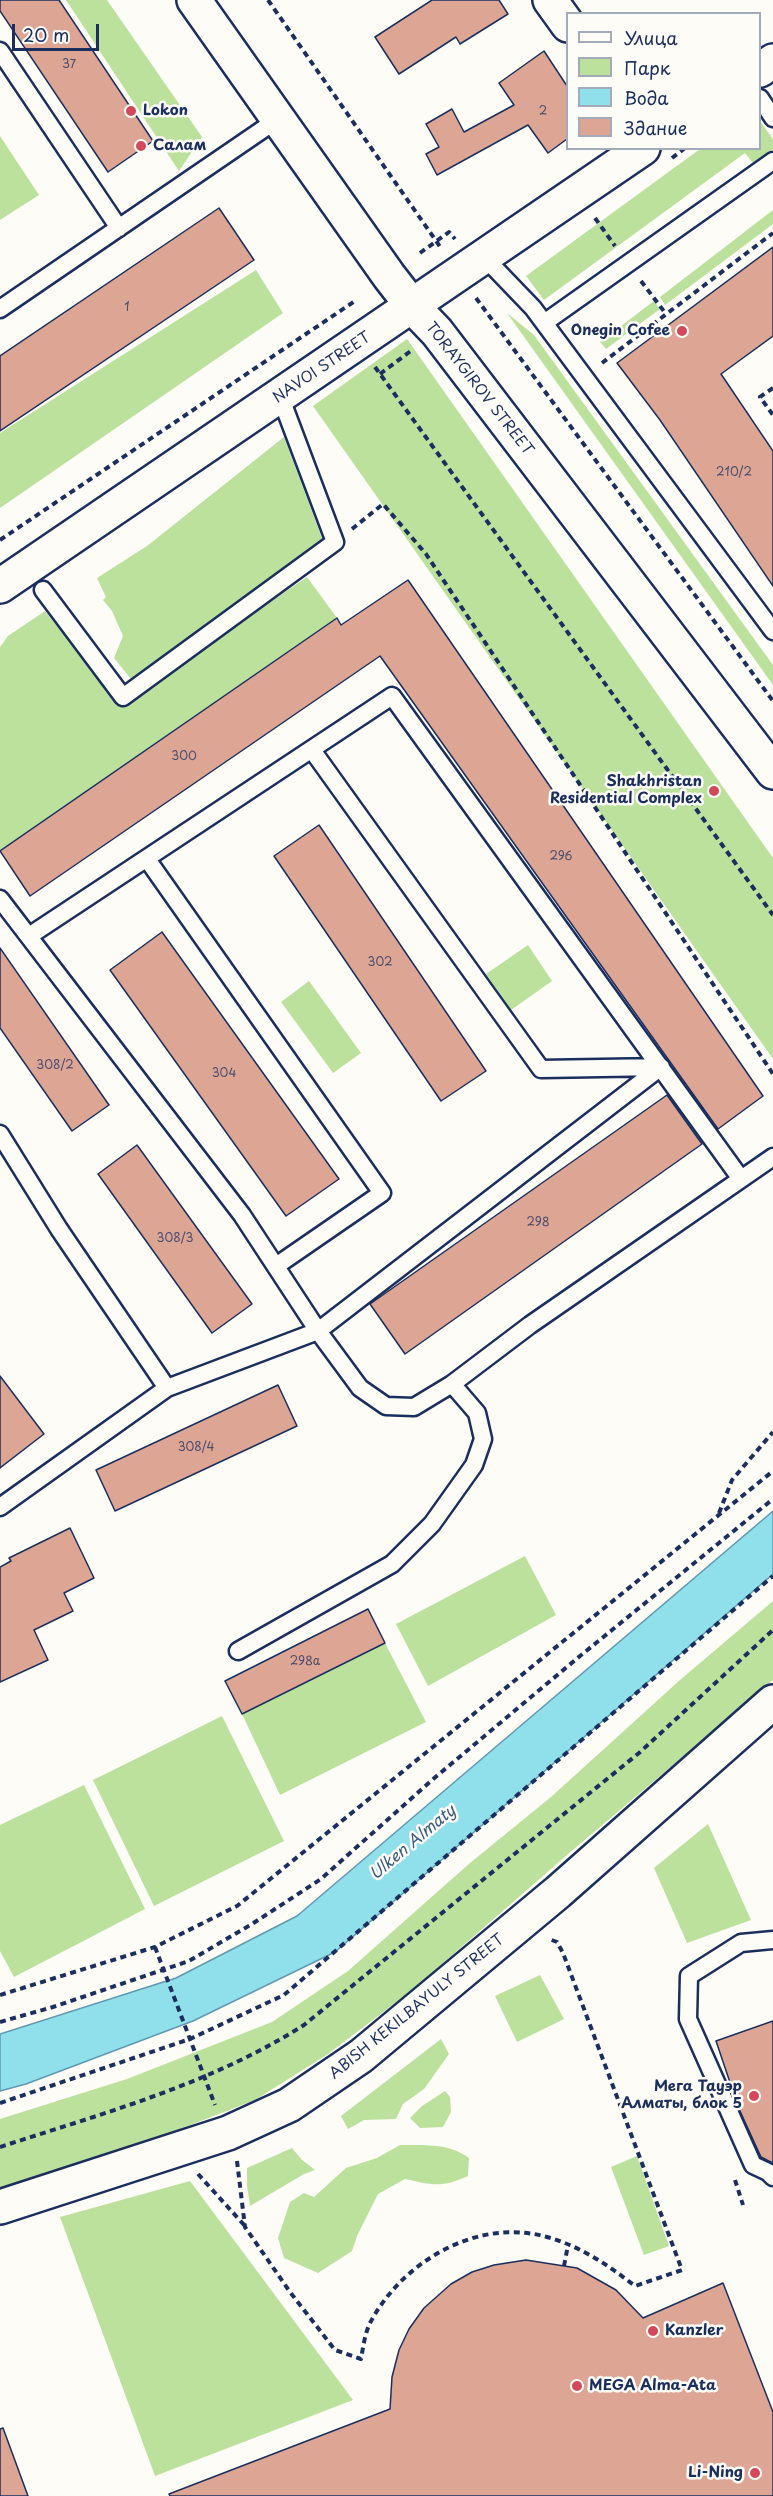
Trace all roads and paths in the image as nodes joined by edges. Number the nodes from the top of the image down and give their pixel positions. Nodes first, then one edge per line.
1 (194, 0) edge
2 (268, 0) edge
3 (550, 0) edge
4 (566, 24) edge
5 (0, 51) edge
6 (761, 101) edge
7 (773, 118) edge
8 (278, 119) junction
9 (640, 150) edge
10 (773, 161) edge
11 (119, 228) junction
12 (449, 232) dead end
13 (773, 233) edge
14 (436, 241) junction
15 (420, 253) dead end
16 (484, 257) junction
17 (477, 300) dead end
18 (355, 301) dead end
19 (413, 307) junction
20 (0, 309) edge
21 (544, 323) junction
22 (420, 344) dead end
23 (371, 362) dead end
24 (380, 374) junction
25 (584, 376) junction
26 (773, 388) edge
27 (280, 396) junction
28 (773, 415) edge
29 (0, 540) edge
30 (335, 542) junction
31 (3, 579) edge
32 (43, 590) dead end
33 (773, 631) edge
34 (773, 701) edge
35 (312, 750) junction
36 (773, 772) edge
37 (147, 859) junction
38 (0, 899) edge
39 (773, 915) edge
40 (29, 936) junction
41 (661, 1067) junction
42 (773, 1074) edge
43 (0, 1134) edge
44 (773, 1157) edge
45 (741, 1179) junction
46 (276, 1266) junction
47 (318, 1330) junction
48 (452, 1384) junction
49 (167, 1388) junction
50 (773, 1432) edge
51 (773, 1471) edge
52 (773, 1499) edge
53 (2, 1501) edge
54 (718, 1515) junction
55 (773, 1576) edge
56 (773, 1630) edge
57 (238, 1651) dead end
58 (773, 1702) edge
59 (544, 1940) dead end
60 (773, 1940) edge
61 (155, 1947) junction
62 (163, 1972) junction
63 (0, 1995) edge
64 (0, 2022) edge
65 (190, 2039) junction
66 (204, 2077) junction
67 (0, 2103) edge
68 (219, 2114) dead end
69 (0, 2147) edge
70 (237, 2154) dead end
71 (193, 2169) dead end
72 (732, 2171) dead end
73 (773, 2177) edge
74 (743, 2205) dead end
75 (0, 2207) edge
76 (245, 2227) junction
77 (568, 2245) junction
78 (564, 2266) dead end

1 - 8 street, TORAYGIROV STREET
2 - 14 path
3 - 4 street
5 - 11 lane
6 - 7 lane
8 - 11 lane
8 - 19 street, TORAYGIROV STREET
9 - 16 street, NAVOI STREET
10 - 21 lane
11 - 20 lane
12 - 14 path
13 - 25 path
14 - 15 path
16 - 19 street, NAVOI STREET
16 - 21 lane
17 - 34 path
18 - 29 path
19 - 27 street, NAVOI STREET
19 - 36 street, TORAYGIROV STREET
21 - 25 lane
22 - 24 path
23 - 24 path
24 - 39 path
25 - 33 lane
26 - 28 path
27 - 30 lane
27 - 31 street, NAVOI STREET
30 - 32 lane
30 - 42 path
35 - 37 lane
35 - 41 lane
35 - 41 lane
37 - 40 lane
37 - 46 lane
38 - 40 lane
40 - 46 lane
41 - 45 lane
41 - 47 lane
43 - 49 lane
44 - 45 lane
45 - 48 lane
46 - 47 lane
47 - 48 lane
47 - 49 lane
48 - 57 lane
49 - 53 lane
50 - 54 path
51 - 54 path
52 - 62 path
54 - 61 path
55 - 65 path
56 - 66 path
58 - 75 street, ABISH KEKILBAYULY STREET
59 - 77 path
60 - 73 lane
61 - 62 path
61 - 63 path
62 - 64 path
62 - 65 path
65 - 66 path
65 - 67 path
66 - 68 path
66 - 69 path
70 - 76 path
71 - 76 path
72 - 74 path
76 - 77 path
77 - 78 path

